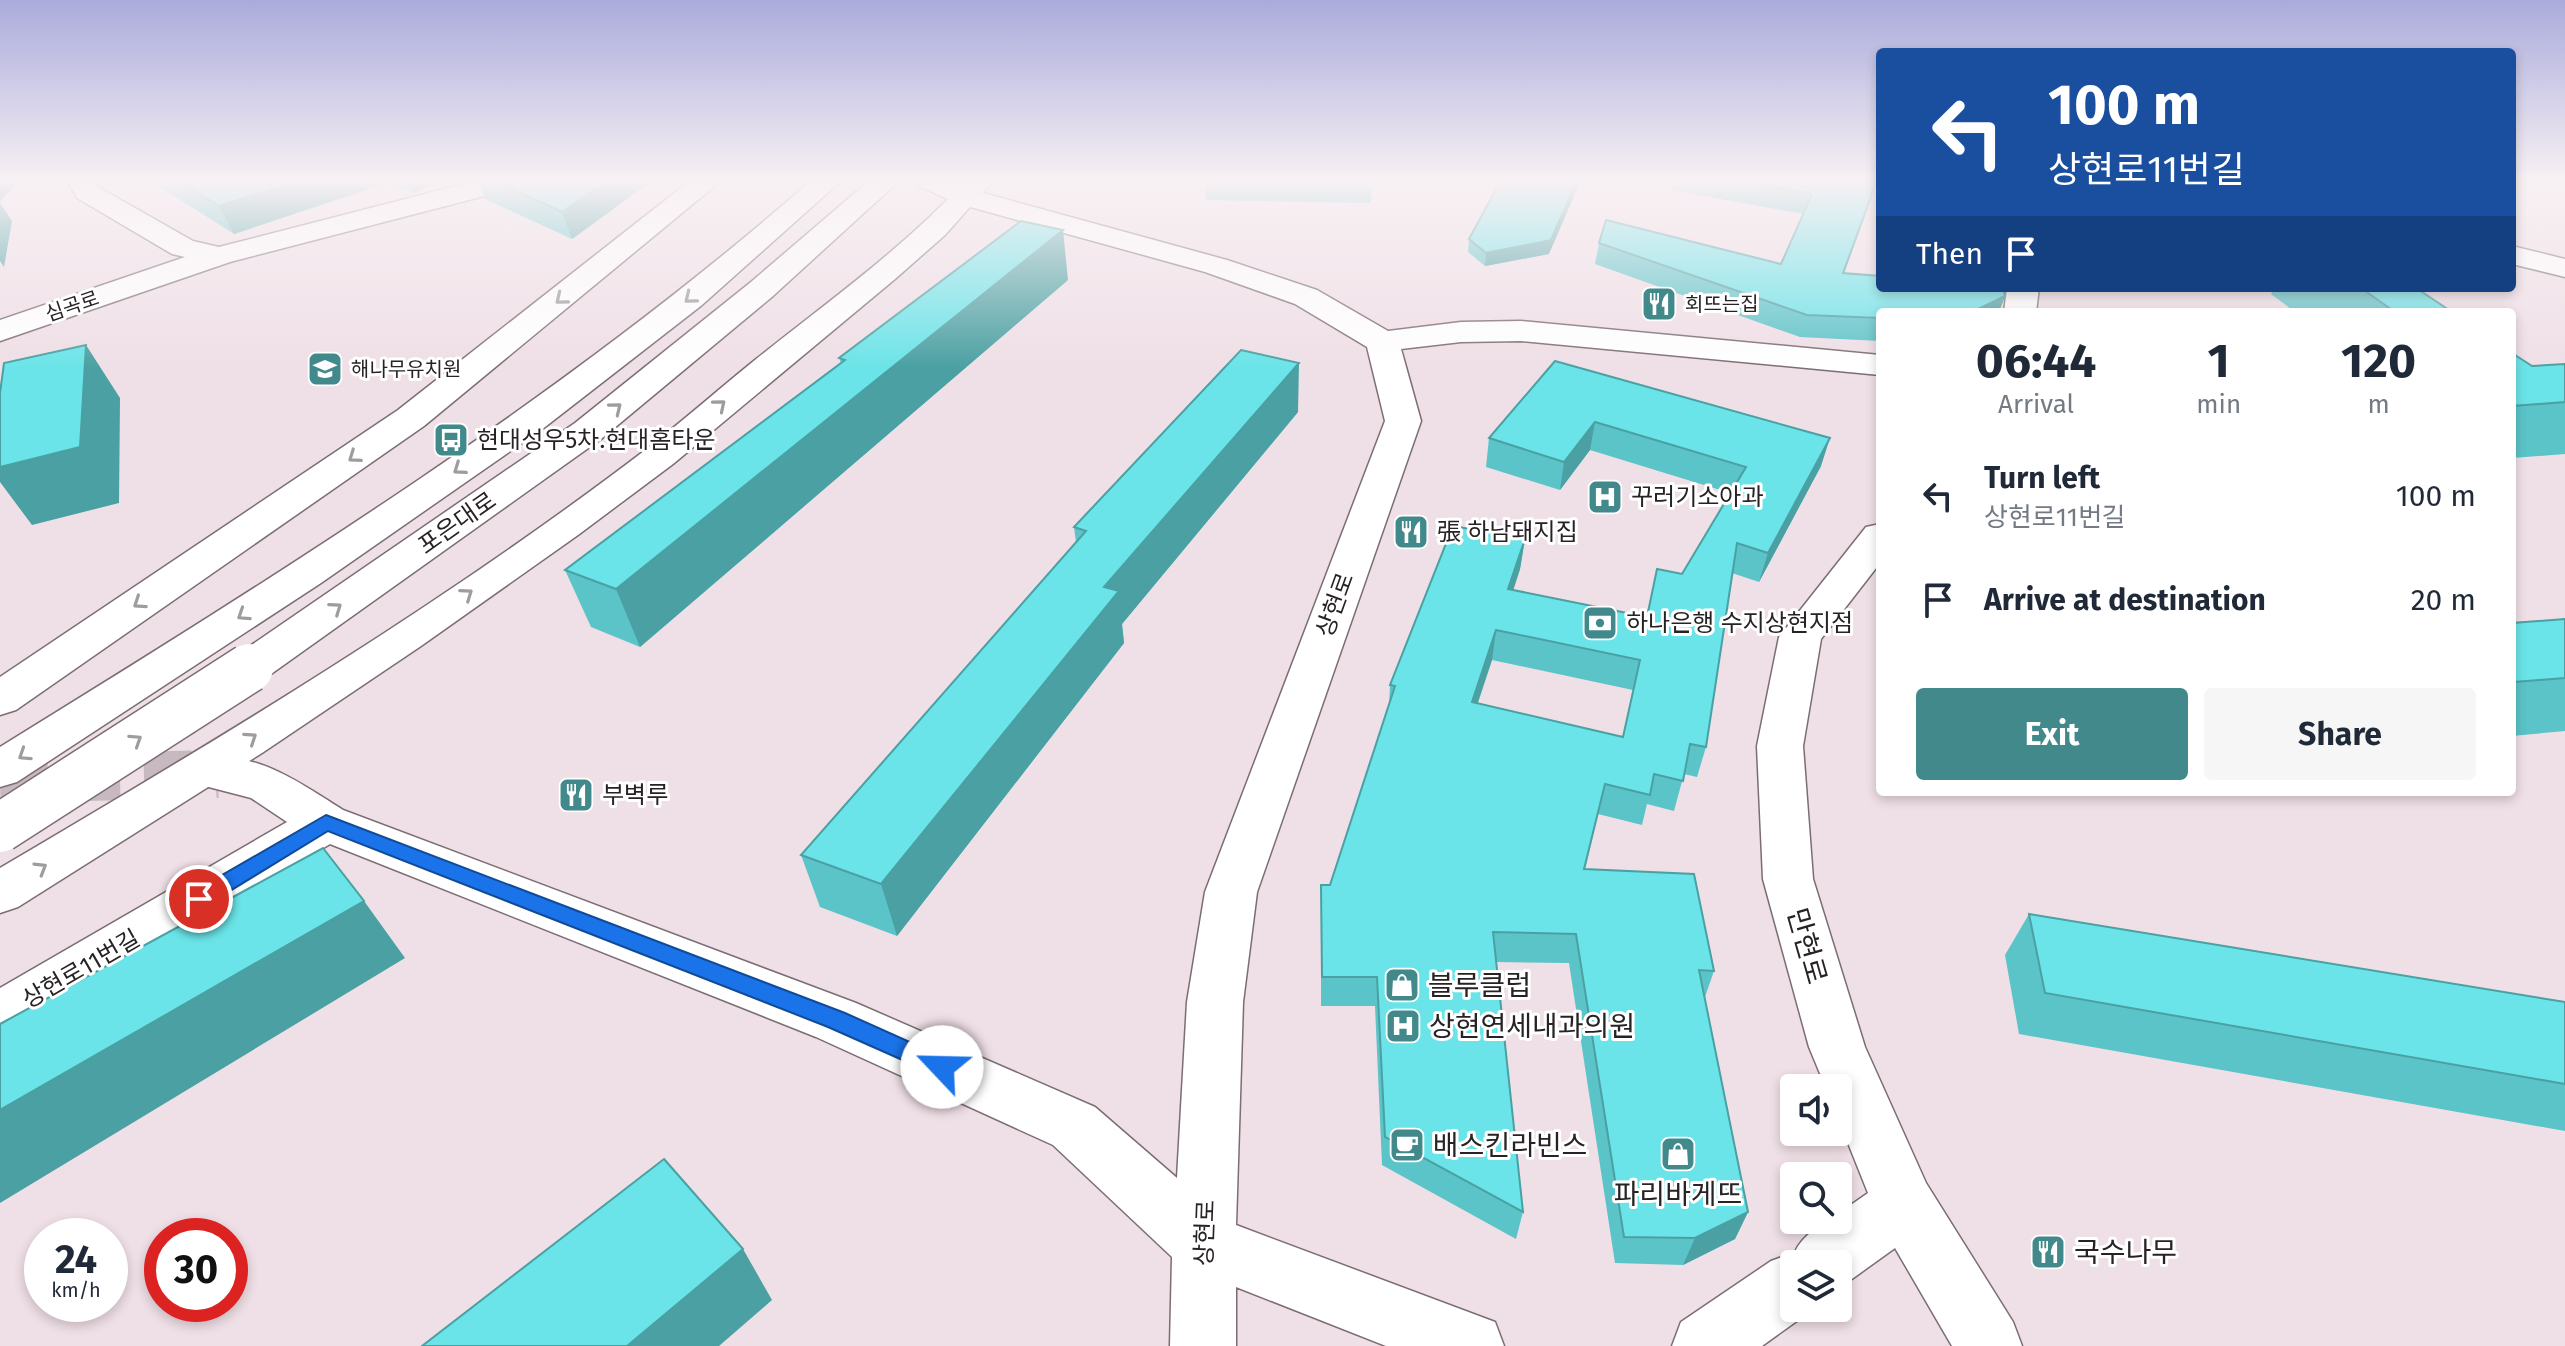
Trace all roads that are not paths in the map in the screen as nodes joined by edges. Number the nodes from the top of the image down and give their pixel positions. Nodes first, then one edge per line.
1 (174, 243) edge
2 (270, 243) edge
3 (630, 243) edge
4 (754, 243) edge
5 (815, 243) edge
6 (920, 243) edge
7 (1143, 243) edge
8 (219, 256) junction
9 (2516, 256) edge
10 (2565, 268) edge
11 (0, 331) edge
12 (1382, 342) junction
13 (1876, 365) edge
14 (1876, 541) edge
15 (0, 699) edge
16 (0, 770) edge
17 (218, 773) tunnel mouth
18 (326, 823) junction
19 (0, 828) edge
20 (0, 893) edge
21 (0, 1016) edge
22 (1904, 1204) junction
23 (1204, 1244) junction
24 (1841, 1250) edge
25 (1780, 1294) edge
26 (1203, 1346) edge
27 (1471, 1346) edge
28 (1705, 1346) edge
29 (1989, 1346) edge

1 - 8 street
2 - 8 street, 심곡로
3 -> 15 street
4 -> 16 street, 포은대로
19 -> 5 street, 포은대로, bridge
20 -> 6 street
7 - 12 street
8 - 11 street, 심곡로
9 - 10 street
12 - 13 street
12 - 23 street, 상현로
14 - 22 street, 만현로
17 - 18 street
18 - 21 street, 상현로11번길
18 - 23 street
22 - 24 street
22 - 29 street, 만현로
23 - 26 street, 상현로
23 - 27 street
25 - 28 street

